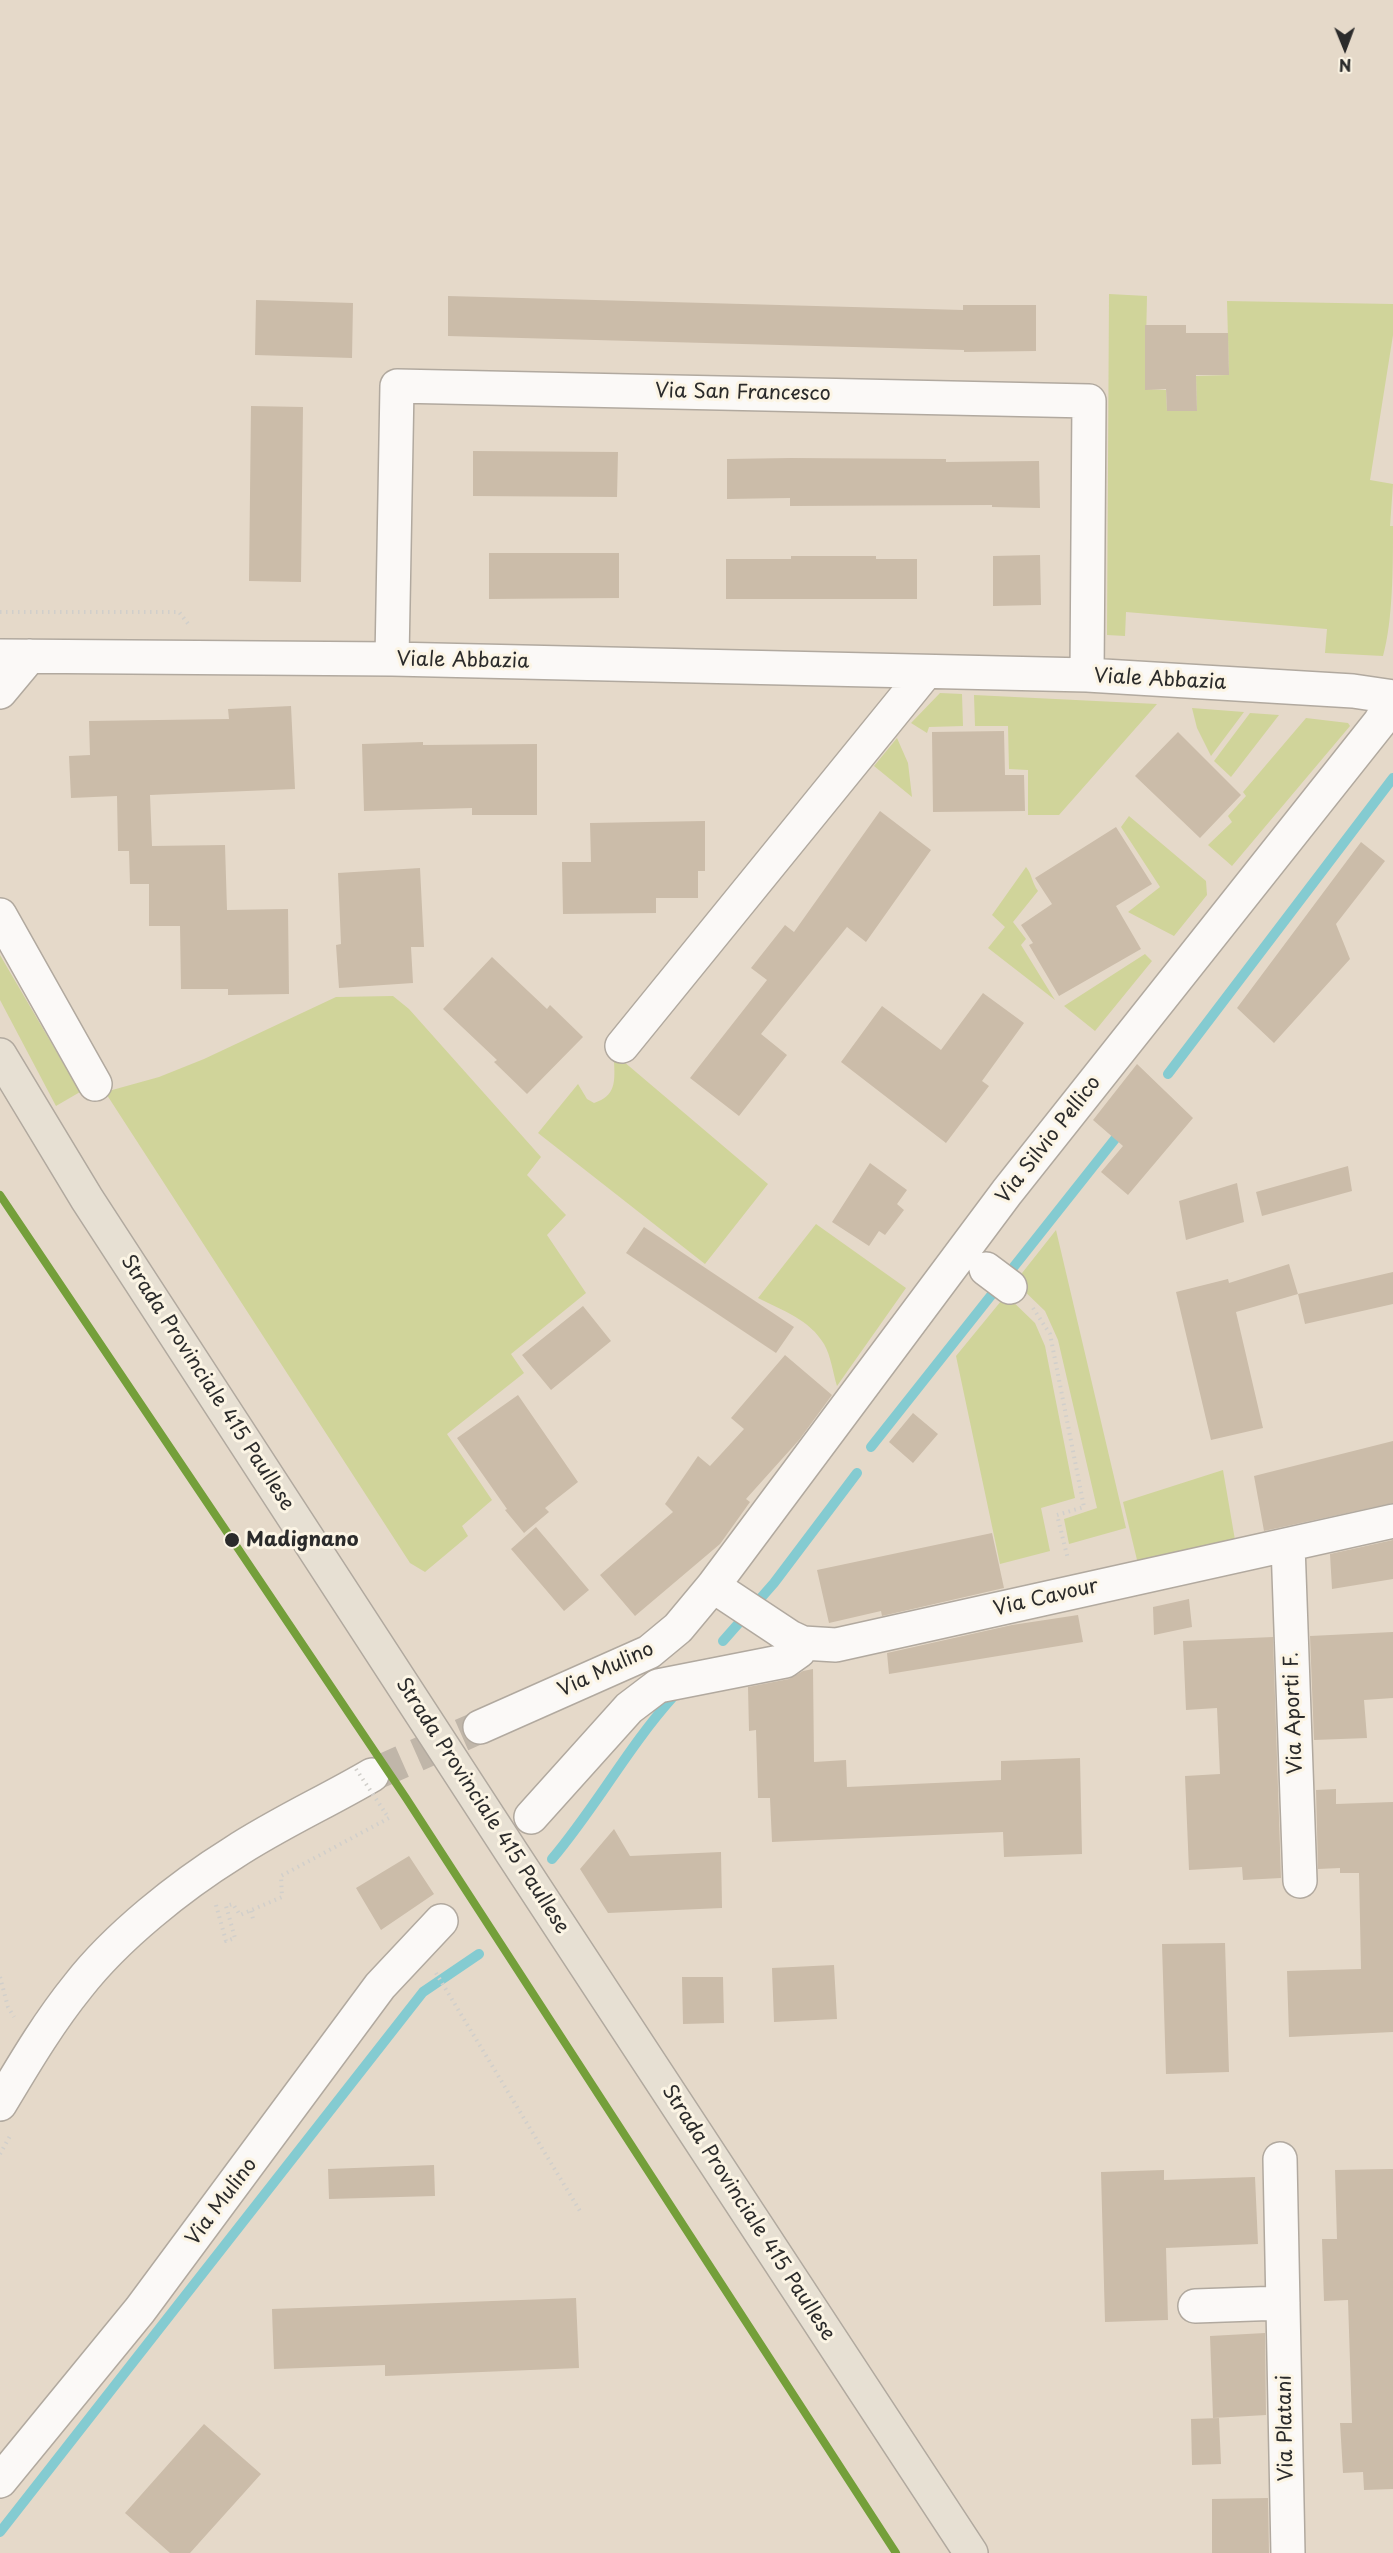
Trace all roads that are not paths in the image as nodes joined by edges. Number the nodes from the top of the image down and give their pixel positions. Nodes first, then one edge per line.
1 (15, 656) edge
2 (392, 659) junction
3 (926, 672) junction
4 (1087, 675) junction
5 (0, 692) edge
6 (1393, 699) edge
7 (0, 915) edge
8 (622, 1047) dead end
9 (0, 1055) edge
10 (95, 1084) dead end
11 (1393, 1521) edge
12 (1288, 1545) junction
13 (722, 1592) junction
14 (803, 1643) junction
15 (480, 1727) tunnel mouth
16 (364, 1772) tunnel mouth
17 (531, 1817) dead end
18 (1300, 1881) dead end
19 (441, 1920) dead end
20 (0, 2104) edge
21 (1280, 2159) dead end
22 (1283, 2303) junction
23 (1195, 2306) dead end
24 (0, 2481) edge
25 (970, 2553) edge
26 (1288, 2553) edge

1 - 2 street, Viale Abbazia
1 - 5 street
2 - 3 street, Viale Abbazia
2 - 4 street, Via San Francesco
3 - 4 street, Viale Abbazia
3 - 8 street
4 - 6 street, Viale Abbazia
6 - 13 street, Via Silvio Pellico
7 - 10 street
9 - 25 main road, Strada Provinciale 415 Paullese
11 - 12 street, Via Cavour
12 - 14 street, Via Cavour
12 - 18 street, Via Aporti F.
13 - 14 street, Via Cavour
13 - 15 street, Via Mulino
14 - 17 street
16 - 20 street
19 - 24 street, Via Mulino
21 - 22 street, Via Platani
22 - 23 street
22 - 26 street, Via Platani

